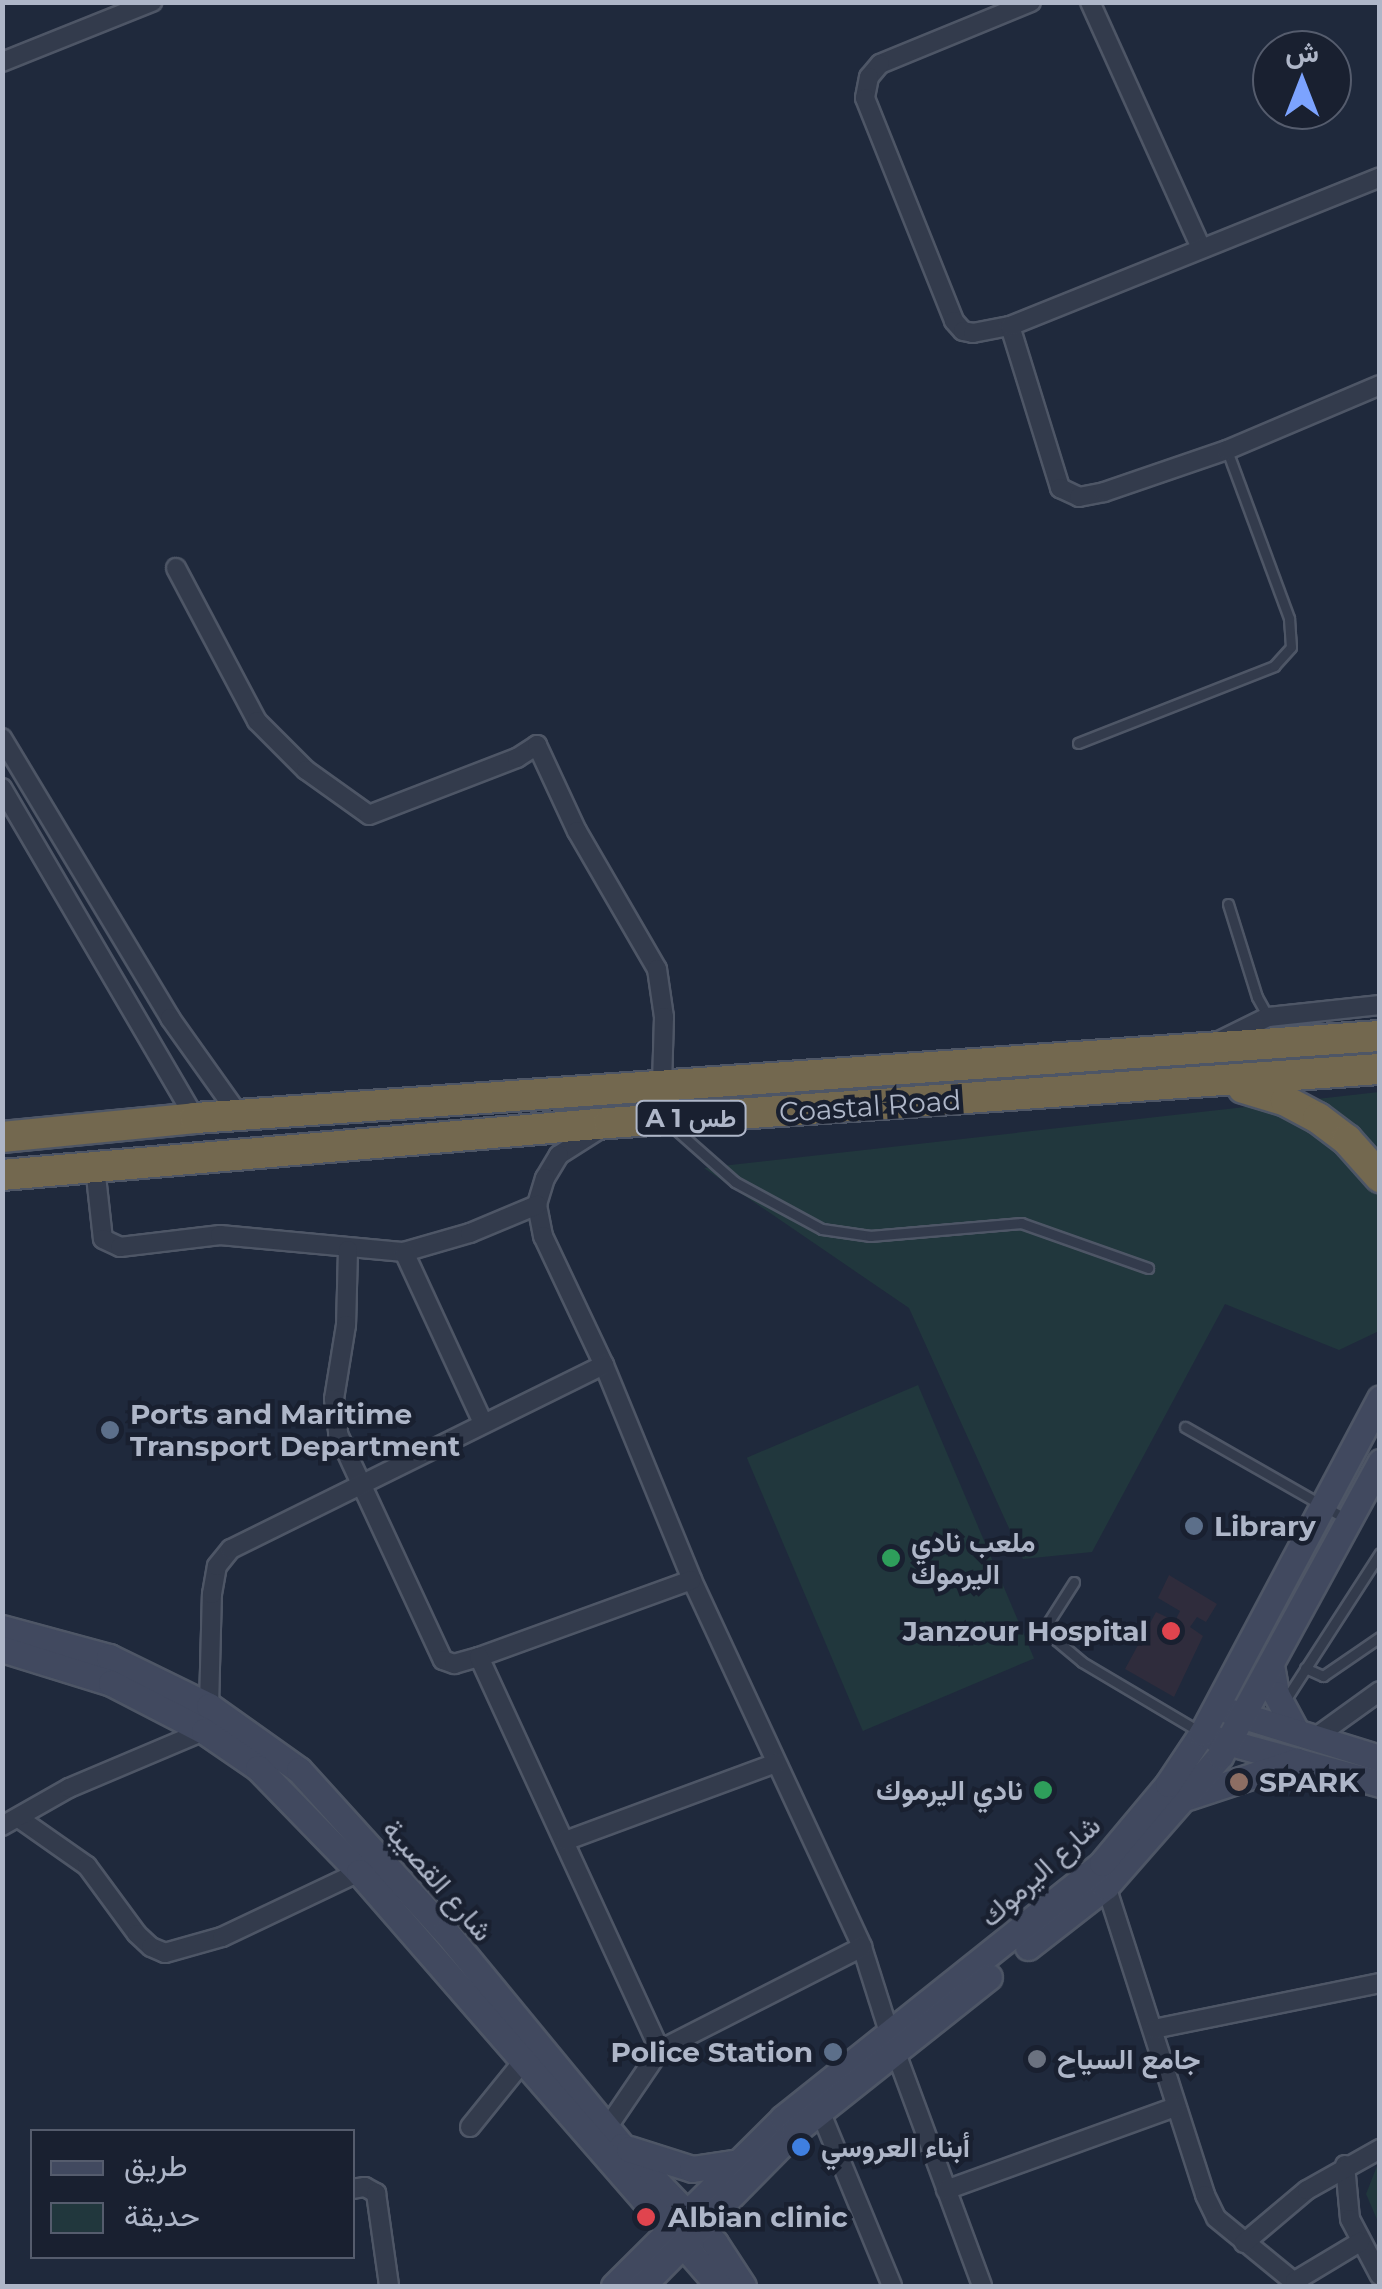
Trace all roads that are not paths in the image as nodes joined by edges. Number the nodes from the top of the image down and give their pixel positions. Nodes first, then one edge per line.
1 (152, 2) edge
2 (1031, 2) edge
3 (1090, 2) edge
4 (2, 62) edge
5 (1380, 177) edge
6 (1200, 246) junction
7 (1010, 326) junction
8 (1380, 385) edge
9 (1227, 450) junction
10 (176, 568) dead end
11 (2, 738) edge
12 (1078, 743) dead end
13 (2, 788) edge
14 (1228, 904) dead end
15 (1380, 1006) edge
16 (1268, 1017) junction
17 (1380, 1036) edge
18 (1208, 1048) junction
19 (1380, 1068) edge
20 (1215, 1083) junction
21 (662, 1086) junction
22 (239, 1115) junction
23 (196, 1118) junction
24 (664, 1119) junction
25 (609, 1123) junction
26 (2, 1137) edge
27 (94, 1167) junction
28 (2, 1174) edge
29 (1380, 1177) edge
30 (537, 1206) junction
31 (348, 1250) junction
32 (404, 1252) junction
33 (1148, 1268) dead end
34 (604, 1365) junction
35 (1380, 1398) edge
36 (483, 1423) junction
37 (1185, 1427) dead end
38 (1380, 1462) edge
39 (363, 1484) junction
40 (1324, 1505) junction
41 (1348, 1520) junction
42 (1380, 1553) edge
43 (692, 1580) junction
44 (1074, 1582) dead end
45 (2, 1628) edge
46 (1380, 1637) edge
47 (2, 1649) edge
48 (479, 1656) junction
49 (1270, 1664) junction
50 (1304, 1668) junction
51 (1380, 1691) edge
52 (1282, 1704) junction
53 (1216, 1707) junction
54 (1244, 1717) junction
55 (206, 1719) junction
56 (1202, 1733) junction
57 (1306, 1734) junction
58 (1227, 1744) junction
59 (1380, 1758) edge
60 (1297, 1761) junction
61 (776, 1763) junction
62 (1380, 1784) edge
63 (1188, 1797) junction
64 (12, 1822) edge
65 (564, 1840) junction
66 (359, 1872) junction
67 (1106, 1886) junction
68 (862, 1948) junction
69 (1380, 1984) edge
70 (1154, 2028) junction
71 (893, 2042) junction
72 (660, 2050) junction
73 (524, 2060) junction
74 (1175, 2107) junction
75 (820, 2111) junction
76 (470, 2127) dead end
77 (615, 2137) junction
78 (1380, 2150) edge
79 (740, 2162) junction
80 (1345, 2165) junction
81 (355, 2189) edge
82 (946, 2190) junction
83 (684, 2230) junction
84 (1360, 2242) junction
85 (1244, 2243) junction
86 (1380, 2276) edge
87 (1297, 2284) edge
88 (390, 2286) edge
89 (614, 2286) edge
90 (642, 2286) edge
91 (720, 2286) edge
92 (742, 2286) edge
93 (892, 2286) edge
94 (982, 2286) edge

1 - 4 street
2 - 7 street
3 - 6 street
5 - 6 street
6 - 7 street
7 - 9 street
8 - 9 street
9 - 12 lane
10 - 21 street
11 - 22 street
13 - 23 street
14 - 16 lane
15 - 16 street
16 - 18 street
17 - 18 highway, Coastal Road / A 1 طس
18 - 21 highway, Coastal Road / A 1 طس
19 - 20 highway, Coastal Road / A 1 طس
20 - 24 highway, Coastal Road / A 1 طس
20 - 29 highway
21 - 22 highway, Coastal Road / A 1 طس
22 - 23 highway, Coastal Road / A 1 طس
23 - 26 highway, Coastal Road / A 1 طس
24 - 25 highway, Coastal Road / A 1 طس
24 - 33 lane
25 - 27 highway, Coastal Road / A 1 طس
25 - 30 street
27 - 28 highway, Coastal Road / A 1 طس
27 - 31 street
30 - 32 street
30 - 34 street
31 - 32 street
31 - 39 street
32 - 36 street
34 - 36 street
34 - 43 street
35 - 40 main road, شارع اليرموك
36 - 39 street
37 - 40 lane
38 - 41 main road, شارع اليرموك
39 - 48 street
39 - 55 street
40 - 41 lane
40 - 53 main road, شارع اليرموك
41 - 49 main road, شارع اليرموك
42 - 50 lane
43 - 48 street
43 - 61 street
44 - 56 lane
45 - 55 main road, شارع القصيبة
46 - 50 lane
47 - 55 main road
48 - 65 street
49 - 52 main road
49 - 54 main road, شارع اليرموك
50 - 52 lane
51 - 57 street
52 - 57 main road
53 - 54 main road
53 - 56 main road, شارع اليرموك
54 - 57 main road
54 - 58 main road, شارع اليرموك
55 - 64 street
55 - 66 main road
55 - 77 main road, شارع القصيبة
56 - 58 main road
56 - 71 main road, شارع اليرموك
57 - 59 main road
58 - 60 main road
58 - 63 main road, شارع اليرموك
60 - 62 main road
60 - 63 main road
61 - 65 street
61 - 68 street
63 - 67 main road, شارع اليرموك
64 - 66 street
65 - 72 street
66 - 73 main road
67 - 70 street
67 - 71 main road, شارع اليرموك
68 - 71 street
68 - 72 street
69 - 70 street
70 - 74 street
71 - 75 main road, شارع اليرموك
71 - 79 main road, شارع اليرموك
71 - 82 street
72 - 77 street
73 - 76 street
73 - 83 main road
74 - 82 street
74 - 85 street
75 - 83 main road, شارع اليرموك
75 - 93 street
77 - 79 main road
77 - 83 main road, شارع القصيبة
78 - 80 street
79 - 83 main road, شارع اليرموك
80 - 84 street
80 - 85 street
81 - 88 street
82 - 94 street
83 - 89 main road, شارع اليرموك
83 - 90 main road, شارع اليرموك
83 - 91 main road
83 - 92 main road, شارع القصيبة
84 - 86 street
84 - 87 street
85 - 87 street

